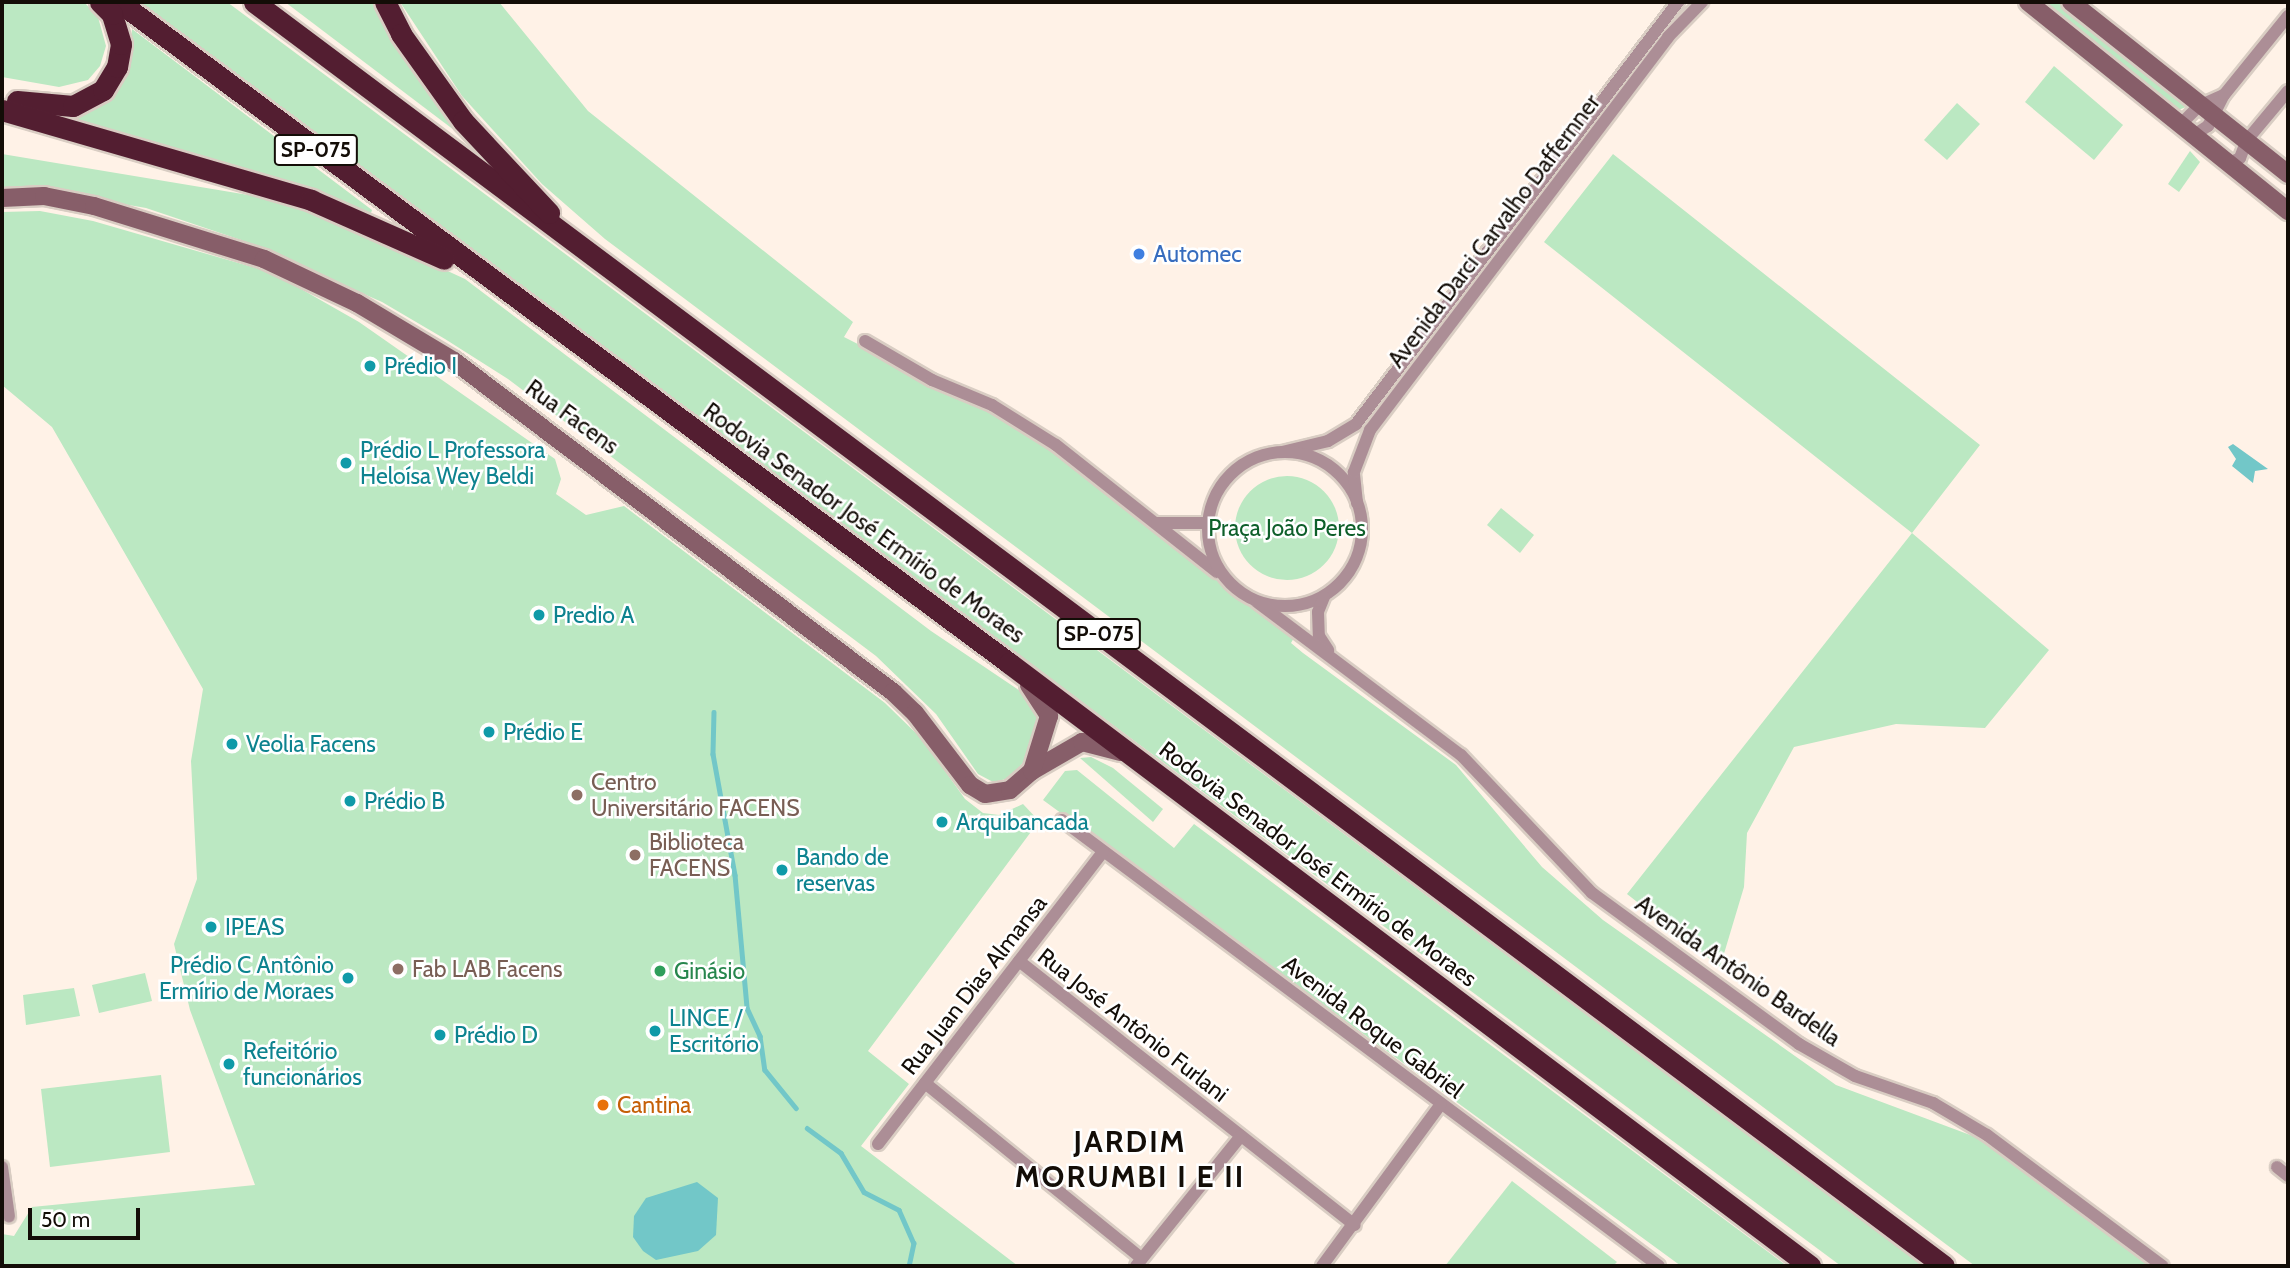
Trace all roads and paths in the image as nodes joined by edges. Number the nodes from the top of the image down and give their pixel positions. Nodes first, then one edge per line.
1 (100, 2) edge
2 (119, 2) edge
3 (254, 2) edge
4 (384, 2) edge
5 (1678, 2) edge
6 (1702, 2) edge
7 (2028, 2) edge
8 (2071, 2) edge
9 (2288, 16) edge
10 (2288, 91) edge
11 (2224, 95) junction
12 (2, 97) edge
13 (2199, 106) junction
14 (2, 110) edge
15 (2214, 117) junction
16 (2188, 129) junction
17 (2247, 140) junction
18 (2229, 163) junction
19 (2288, 174) edge
20 (2, 198) edge
21 (2288, 211) edge
22 (589, 255) junction
23 (1473, 267) junction
24 (1485, 275) junction
25 (513, 298) junction
26 (865, 341) dead end
27 (1282, 452) junction
28 (1357, 503) junction
29 (1157, 523) junction
30 (1208, 523) junction
31 (1226, 580) junction
32 (1324, 597) junction
33 (1257, 602) junction
34 (1330, 653) junction
35 (1009, 663) junction
36 (1140, 762) junction
37 (1032, 771) junction
38 (1062, 820) dead end
39 (1103, 852) junction
40 (1019, 961) junction
41 (925, 1083) junction
42 (1441, 1104) junction
43 (1241, 1136) junction
44 (878, 1144) dead end
45 (2, 1167) edge
46 (2277, 1167) dead end
47 (2288, 1176) edge
48 (9, 1217) dead end
49 (1354, 1225) junction
50 (1139, 1263) edge
51 (1322, 1266) edge
52 (1659, 1266) edge
53 (1810, 1266) edge
54 (1944, 1266) edge
55 (2164, 1266) edge

1 - 12 highway
2 - 25 highway, Rodovia Senador José Ermírio de Moraes / SP-075
3 - 22 highway, SP-075
4 - 22 highway
5 - 23 street, Avenida Darci Carvalho Daffernner
6 - 24 street, Avenida Darci Carvalho Daffernner
7 - 16 main road
8 - 13 main road
9 - 11 street
10 - 17 street
11 - 13 street
11 - 15 street
13 - 15 main road
13 - 16 street
14 - 25 highway
15 - 16 street
15 - 17 main road
16 - 18 main road
17 - 18 street
17 - 19 main road
18 - 21 main road
20 - 37 main road, Rua Facens
22 - 54 highway, SP-075
23 - 24 street
23 - 27 street, Avenida Darci Carvalho Daffernner
24 - 28 street, Avenida Darci Carvalho Daffernner
25 - 35 highway, Rodovia Senador José Ermírio de Moraes / SP-075
26 - 29 street
27 - 28 street
27 - 30 street
28 - 32 street
29 - 30 street
29 - 31 street
30 - 31 street
31 - 33 street
32 - 33 street
32 - 34 street
33 - 34 street, Avenida Antônio Bardella
34 - 55 street, Avenida Antônio Bardella
35 - 36 highway, Rodovia Senador José Ermírio de Moraes / SP-075
35 - 37 main road
36 - 37 main road, Rua Facens
36 - 53 highway, Rodovia Senador José Ermírio de Moraes / SP-075
38 - 39 street, Avenida Roque Gabriel
39 - 40 street, Rua Juan Dias Almansa
39 - 42 street, Avenida Roque Gabriel
40 - 41 street, Rua Juan Dias Almansa
40 - 43 street, Rua José Antônio Furlani
41 - 44 street, Rua Juan Dias Almansa
41 - 50 street
42 - 49 street
42 - 52 street, Avenida Roque Gabriel
43 - 49 street, Rua José Antônio Furlani
43 - 50 street
45 - 48 street
46 - 47 street
49 - 51 street

